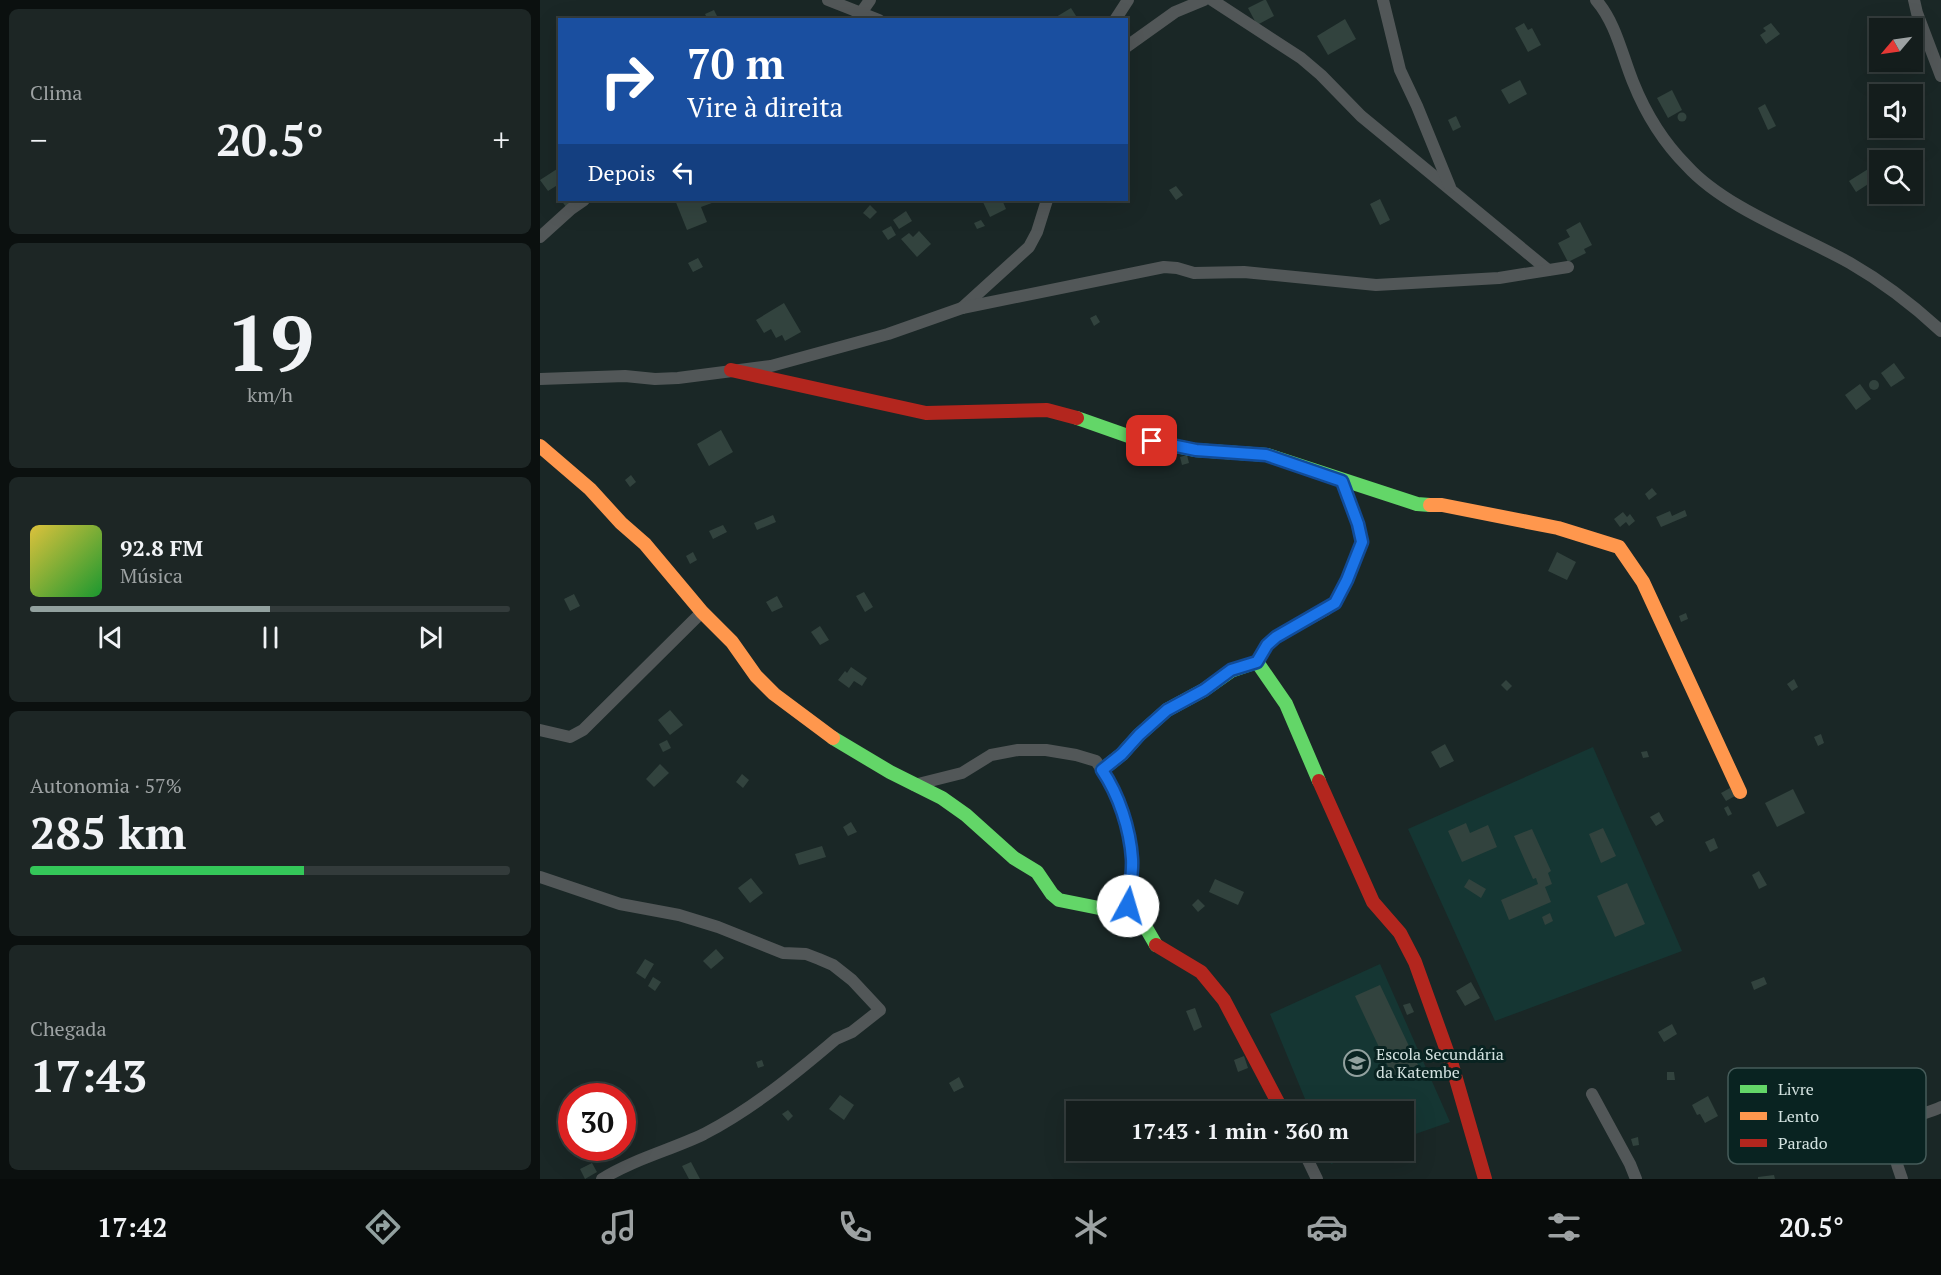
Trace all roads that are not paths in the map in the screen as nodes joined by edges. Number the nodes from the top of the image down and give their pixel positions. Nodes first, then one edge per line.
1 (828, 0) edge
2 (870, 0) edge
3 (1128, 0) edge
4 (1204, 0) edge
5 (1212, 0) edge
6 (1383, 0) edge
7 (1596, 0) edge
8 (1914, 0) edge
9 (859, 16) edge
10 (1116, 18) edge
11 (1128, 46) edge
12 (1941, 76) edge
13 (1451, 190) junction
14 (583, 201) edge
15 (1047, 201) edge
16 (540, 237) edge
17 (1568, 267) dead end
18 (1548, 270) junction
19 (962, 308) junction
20 (1941, 330) edge
21 (730, 370) junction
22 (540, 379) edge
23 (540, 446) edge
24 (1342, 481) junction
25 (702, 612) junction
26 (1257, 662) junction
27 (540, 730) edge
28 (1102, 770) junction
29 (914, 785) junction
30 (1740, 792) dead end
31 (540, 877) edge
32 (1128, 906) junction
33 (1592, 1094) dead end
34 (1277, 1101) edge
35 (1941, 1107) edge
36 (1926, 1113) edge
37 (1308, 1161) edge
38 (1897, 1164) edge
39 (603, 1179) edge
40 (1317, 1179) edge
41 (1485, 1179) edge
42 (1636, 1179) edge
43 (1902, 1179) edge

1 - 9 street
2 - 9 street
3 - 10 street
4 - 11 street
5 - 13 street
6 - 13 street
7 - 20 street
8 - 12 street
13 - 18 street
14 - 16 street
15 - 19 street
17 - 18 street
18 - 19 street
19 - 21 street
21 - 22 street
21 - 24 street
23 - 25 street
24 - 26 street
24 - 30 street
25 - 27 street
25 - 29 street
26 - 28 street
26 - 41 street
28 - 29 street
28 - 32 street
29 - 32 street
31 - 39 street
32 - 34 street
33 - 42 street
35 - 36 street
37 - 40 street
38 - 43 street

